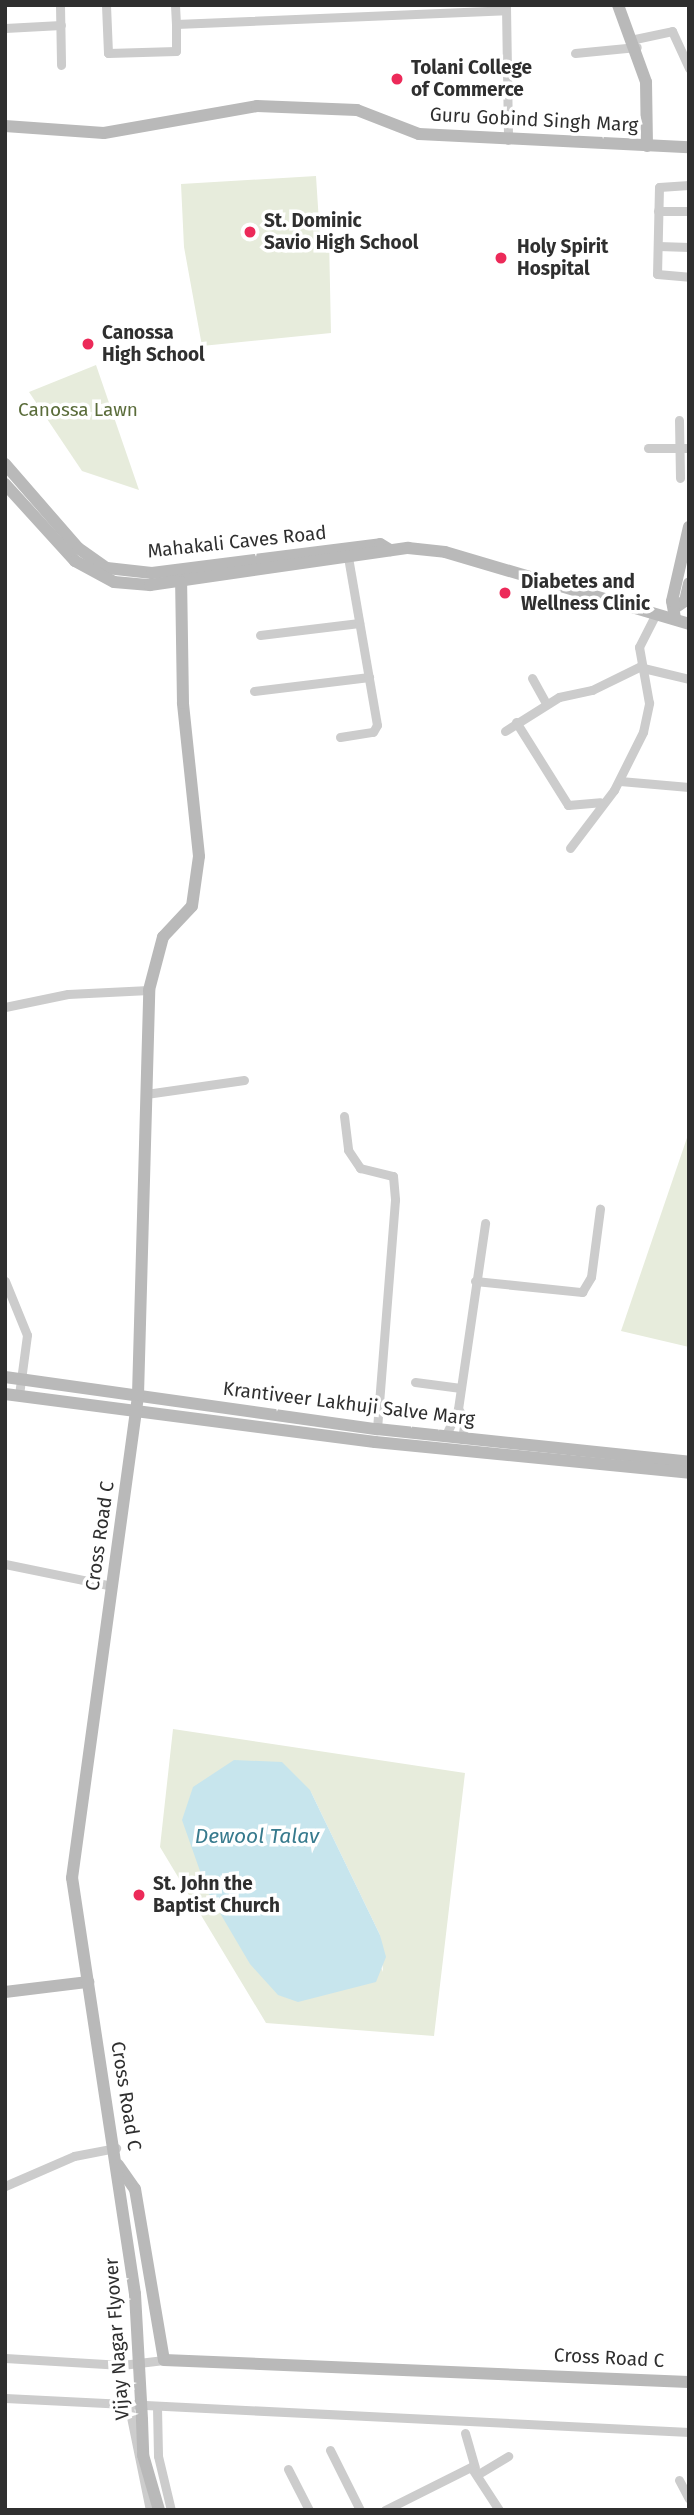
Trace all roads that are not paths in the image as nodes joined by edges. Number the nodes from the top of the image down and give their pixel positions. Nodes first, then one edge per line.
1 (60, 5) edge
2 (106, 5) edge
3 (175, 5) edge
4 (618, 5) edge
5 (506, 8) edge
6 (176, 24) junction
7 (61, 25) junction
8 (5, 28) edge
9 (636, 43) junction
10 (575, 53) dead end
11 (61, 65) dead end
12 (689, 68) edge
13 (5, 126) edge
14 (508, 140) junction
15 (647, 146) junction
16 (689, 147) edge
17 (689, 185) edge
18 (658, 211) junction
19 (689, 211) edge
20 (658, 246) junction
21 (689, 247) edge
22 (689, 277) edge
23 (679, 420) dead end
24 (648, 448) dead end
25 (684, 448) edge
26 (5, 464) edge
27 (680, 478) dead end
28 (5, 484) edge
29 (689, 527) edge
30 (348, 555) junction
31 (181, 582) junction
32 (689, 583) edge
33 (676, 612) junction
34 (656, 614) junction
35 (359, 623) junction
36 (689, 624) edge
37 (260, 635) dead end
38 (639, 667) junction
39 (369, 677) junction
40 (532, 678) dead end
41 (689, 679) edge
42 (254, 691) dead end
43 (546, 703) junction
44 (516, 722) junction
45 (505, 731) dead end
46 (340, 737) dead end
47 (620, 781) junction
48 (689, 787) edge
49 (600, 802) junction
50 (570, 848) dead end
51 (149, 990) junction
52 (5, 1007) edge
53 (244, 1080) dead end
54 (146, 1094) junction
55 (344, 1116) dead end
56 (600, 1209) dead end
57 (485, 1223) dead end
58 (5, 1280) edge
59 (475, 1281) junction
60 (5, 1377) edge
61 (21, 1379) junction
62 (415, 1382) dead end
63 (461, 1388) junction
64 (5, 1394) edge
65 (19, 1395) junction
66 (138, 1395) junction
67 (458, 1409) junction
68 (136, 1413) junction
69 (377, 1429) junction
70 (445, 1437) junction
71 (461, 1439) junction
72 (689, 1462) edge
73 (689, 1473) edge
74 (5, 1564) edge
75 (112, 1586) junction
76 (88, 1982) junction
77 (5, 1992) edge
78 (116, 2148) junction
79 (119, 2171) junction
80 (5, 2186) edge
81 (5, 2358) edge
82 (164, 2360) junction
83 (689, 2382) edge
84 (5, 2398) edge
85 (129, 2407) junction
86 (157, 2407) junction
87 (689, 2432) edge
88 (465, 2433) dead end
89 (330, 2450) dead end
90 (508, 2456) dead end
91 (288, 2469) dead end
92 (477, 2470) junction
93 (679, 2480) dead end
94 (689, 2499) edge
95 (150, 2510) edge
96 (159, 2510) edge
97 (171, 2510) edge
98 (309, 2510) edge
99 (360, 2510) edge
100 (384, 2510) edge
101 (499, 2510) edge

1 - 7 street
2 - 6 street
3 - 6 street
4 - 9 main road
5 - 6 street
5 - 14 street
7 - 8 street
7 - 11 street
9 - 10 street
9 - 12 street
9 - 15 main road
13 - 14 main road, Guru Gobind Singh Marg
14 - 15 main road, Guru Gobind Singh Marg
15 - 16 main road, Guru Gobind Singh Marg
17 - 18 street
18 - 19 street
18 - 20 street
20 - 21 street
20 - 22 street
23 - 25 street
24 - 25 street
25 - 27 street
26 - 30 main road, Mahakali Caves Road
28 - 31 main road, Mahakali Caves Road
29 - 33 main road
30 - 31 main road, Mahakali Caves Road
30 - 34 main road, Mahakali Caves Road
30 - 35 street
31 - 51 main road, Cross Road C
32 - 33 main road
33 - 34 main road, Mahakali Caves Road
33 - 36 main road, Mahakali Caves Road
34 - 38 street
35 - 37 street
35 - 39 street
38 - 41 street
38 - 43 street
38 - 47 street
39 - 42 street
39 - 46 street
40 - 43 street
43 - 44 street
44 - 45 street
44 - 49 street
47 - 48 street
47 - 49 street
49 - 50 street
51 - 52 street
51 - 54 main road, Cross Road C
53 - 54 street
54 - 66 main road, Cross Road C
55 - 69 street
56 - 59 street
57 - 59 street
58 - 61 street
59 - 63 street
60 - 61 main road, Krantiveer Lakhuji Salve Marg
61 - 65 street
61 - 66 main road, Krantiveer Lakhuji Salve Marg
62 - 63 street
63 - 67 street
64 - 65 main road, Krantiveer Lakhuji Salve Marg
65 - 68 main road, Krantiveer Lakhuji Salve Marg
66 - 68 main road, Cross Road C
66 - 69 main road, Krantiveer Lakhuji Salve Marg
67 - 70 street
67 - 71 street
68 - 73 main road, Krantiveer Lakhuji Salve Marg
68 - 75 main road, Cross Road C
69 - 70 main road, Krantiveer Lakhuji Salve Marg
70 - 71 main road, Krantiveer Lakhuji Salve Marg
71 - 72 main road, Krantiveer Lakhuji Salve Marg
74 - 75 street
75 - 76 main road, Cross Road C
76 - 77 main road
76 - 78 main road, Cross Road C
78 - 79 main road, Cross Road C
78 - 80 street
79 - 82 main road, Cross Road C
79 - 96 main road, Vijay Nagar Flyover, bridge
81 - 82 street
82 - 83 main road, Cross Road C
84 - 85 street
85 - 86 street
85 - 95 street
86 - 87 street
86 - 97 street
88 - 92 street
89 - 99 street
90 - 92 street
91 - 98 street
92 - 100 street
92 - 101 street
93 - 94 street

